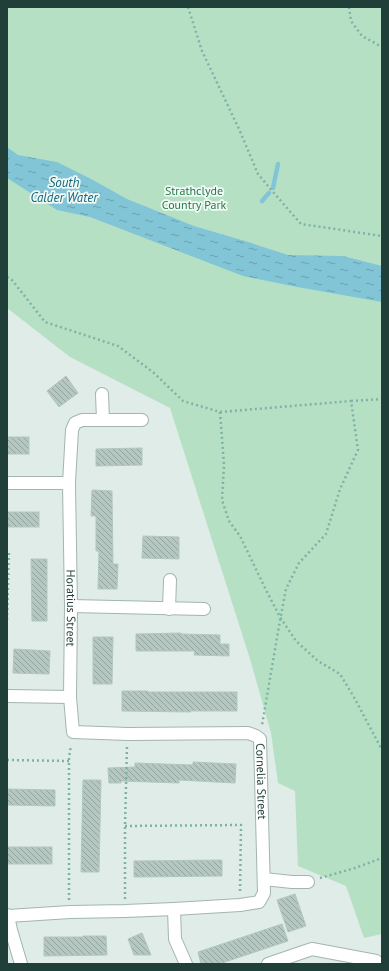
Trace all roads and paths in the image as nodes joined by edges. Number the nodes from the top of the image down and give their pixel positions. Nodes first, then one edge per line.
1 (188, 7) edge
2 (349, 7) edge
3 (382, 47) edge
4 (382, 236) edge
5 (7, 277) edge
6 (102, 394) dead end
7 (382, 399) edge
8 (351, 401) junction
9 (220, 412) junction
10 (103, 420) junction
11 (142, 420) dead end
12 (69, 482) junction
13 (7, 483) edge
14 (10, 550) dead end
15 (170, 580) dead end
16 (71, 606) junction
17 (169, 609) junction
18 (204, 609) dead end
19 (280, 617) junction
20 (7, 620) edge
21 (7, 696) edge
22 (70, 697) junction
23 (73, 732) junction
24 (128, 734) junction
25 (260, 739) junction
26 (382, 750) edge
27 (7, 760) edge
28 (69, 761) junction
29 (125, 826) junction
30 (382, 858) edge
31 (264, 879) junction
32 (308, 882) joint
33 (240, 906) junction
34 (174, 909) junction
35 (125, 911) junction
36 (70, 912) junction
37 (8, 915) edge
38 (376, 961) dead end
39 (21, 964) edge
40 (186, 964) edge
41 (268, 964) edge

1 - 4 path
2 - 3 path
5 - 9 path
6 - 10 street
7 - 8 path
8 - 9 path
8 - 19 path
9 - 19 path
10 - 11 street, Horatius Street
10 - 12 street, Horatius Street
12 - 13 street
12 - 16 street, Horatius Street
14 - 20 path
15 - 17 street
16 - 17 street
16 - 22 street, Horatius Street
17 - 18 street
19 - 25 path
19 - 26 path
21 - 22 street
22 - 23 street, Horatius Street
23 - 24 street, Cornelia Street
23 - 28 path
24 - 25 street, Cornelia Street
24 - 29 path
25 - 31 street, Cornelia Street
27 - 28 path
28 - 36 path
29 - 33 path
29 - 35 path
30 - 32 path
31 - 32 street
31 - 33 street, Cornelia Street
33 - 34 street, Cornelia Street
34 - 35 street, Cornelia Street
34 - 40 street
35 - 36 street, Cornelia Street
36 - 37 street, Cornelia Street
37 - 39 street, Cornelia Street
38 - 41 street

